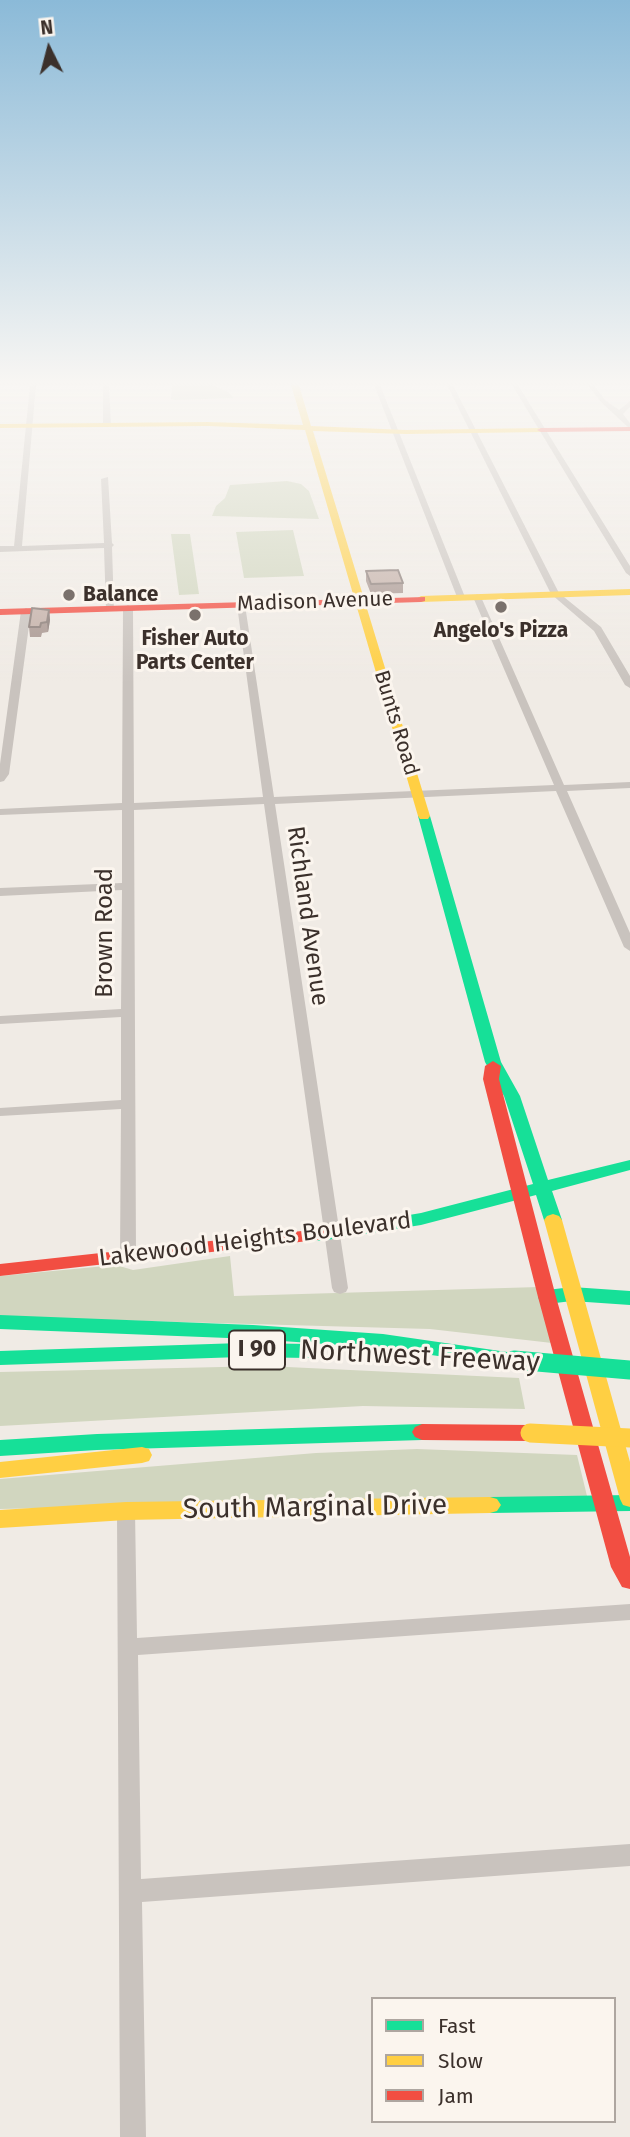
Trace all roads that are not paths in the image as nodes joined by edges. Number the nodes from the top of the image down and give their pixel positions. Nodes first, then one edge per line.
1 (24, 485) edge
2 (105, 485) edge
3 (325, 485) edge
4 (418, 485) edge
5 (501, 485) edge
6 (576, 485) edge
7 (110, 545) junction
8 (18, 548) junction
9 (0, 549) edge
10 (630, 573) edge
11 (630, 592) edge
12 (555, 594) junction
13 (469, 597) junction
14 (360, 601) junction
15 (241, 604) junction
16 (119, 608) junction
17 (26, 611) junction
18 (0, 612) edge
19 (630, 685) edge
20 (0, 779) edge
21 (630, 785) edge
22 (562, 788) junction
23 (418, 794) junction
24 (269, 800) junction
25 (128, 806) junction
26 (0, 812) edge
27 (128, 886) junction
28 (0, 892) edge
29 (630, 947) edge
30 (128, 1013) junction
31 (0, 1020) edge
32 (493, 1062) junction
33 (128, 1104) junction
34 (0, 1112) edge
35 (630, 1165) edge
36 (544, 1187) junction
37 (522, 1193) junction
38 (332, 1234) junction
39 (128, 1257) junction
40 (0, 1270) edge
41 (340, 1287) dead end
42 (572, 1294) junction
43 (547, 1297) junction
44 (630, 1298) edge
45 (0, 1322) edge
46 (0, 1358) edge
47 (514, 1360) junction
48 (630, 1370) edge
49 (231, 1437) junction
50 (630, 1438) edge
51 (0, 1448) edge
52 (0, 1470) edge
53 (630, 1501) edge
54 (606, 1504) junction
55 (126, 1511) junction
56 (0, 1519) edge
57 (630, 1580) edge
58 (630, 1612) edge
59 (129, 1647) junction
60 (630, 1855) edge
61 (132, 1891) junction
62 (133, 2137) edge

1 - 8 street
2 - 7 street, Brown Road
3 - 14 main road, Bunts Road
4 - 13 street
5 - 12 street
6 - 10 street
7 - 8 street
7 - 16 street, Brown Road
8 - 9 street
11 - 12 main road, Madison Avenue
12 - 13 main road, Madison Avenue
12 - 19 street
13 - 14 main road, Madison Avenue
13 - 22 street
14 - 15 main road, Madison Avenue
14 - 23 main road, Bunts Road
15 - 16 main road, Madison Avenue
15 - 24 street, Richland Avenue
16 - 17 main road, Madison Avenue
16 - 25 street, Brown Road
17 - 18 main road, Madison Avenue
17 - 20 street
21 - 22 street
22 - 23 street
22 - 29 street
23 - 24 street
23 - 32 main road, Bunts Road
24 - 25 street
24 - 38 street, Richland Avenue
25 - 26 street
25 - 27 street, Brown Road
27 - 28 street
27 - 30 street, Brown Road
30 - 31 street
30 - 33 street, Brown Road
32 - 36 main road, Bunts Road
32 - 37 main road, Bunts Road
33 - 34 street
33 - 39 street, Brown Road
35 - 36 main road, Lakewood Heights Boulevard
36 - 37 main road, Lakewood Heights Boulevard
36 - 42 main road, Bunts Road
37 - 38 main road, Lakewood Heights Boulevard
37 - 43 main road, Bunts Road
38 - 39 main road, Lakewood Heights Boulevard
38 - 41 street, Richland Avenue
39 - 40 main road, Lakewood Heights Boulevard
42 - 43 main road
42 - 44 main road
42 - 53 main road, Bunts Road
43 - 54 main road, Bunts Road
45 - 47 main road
46 - 47 main road, Northwest Freeway / I 90
47 - 48 main road, Northwest Freeway / I 90, bridge
49 - 50 main road, bridge
49 - 51 main road
49 - 52 main road
53 - 54 main road, South Marginal Drive
54 - 55 main road, South Marginal Drive
54 - 57 main road, Bunts Road
55 - 56 main road, South Marginal Drive
55 - 59 street
58 - 59 street
59 - 61 street
60 - 61 street
61 - 62 street

